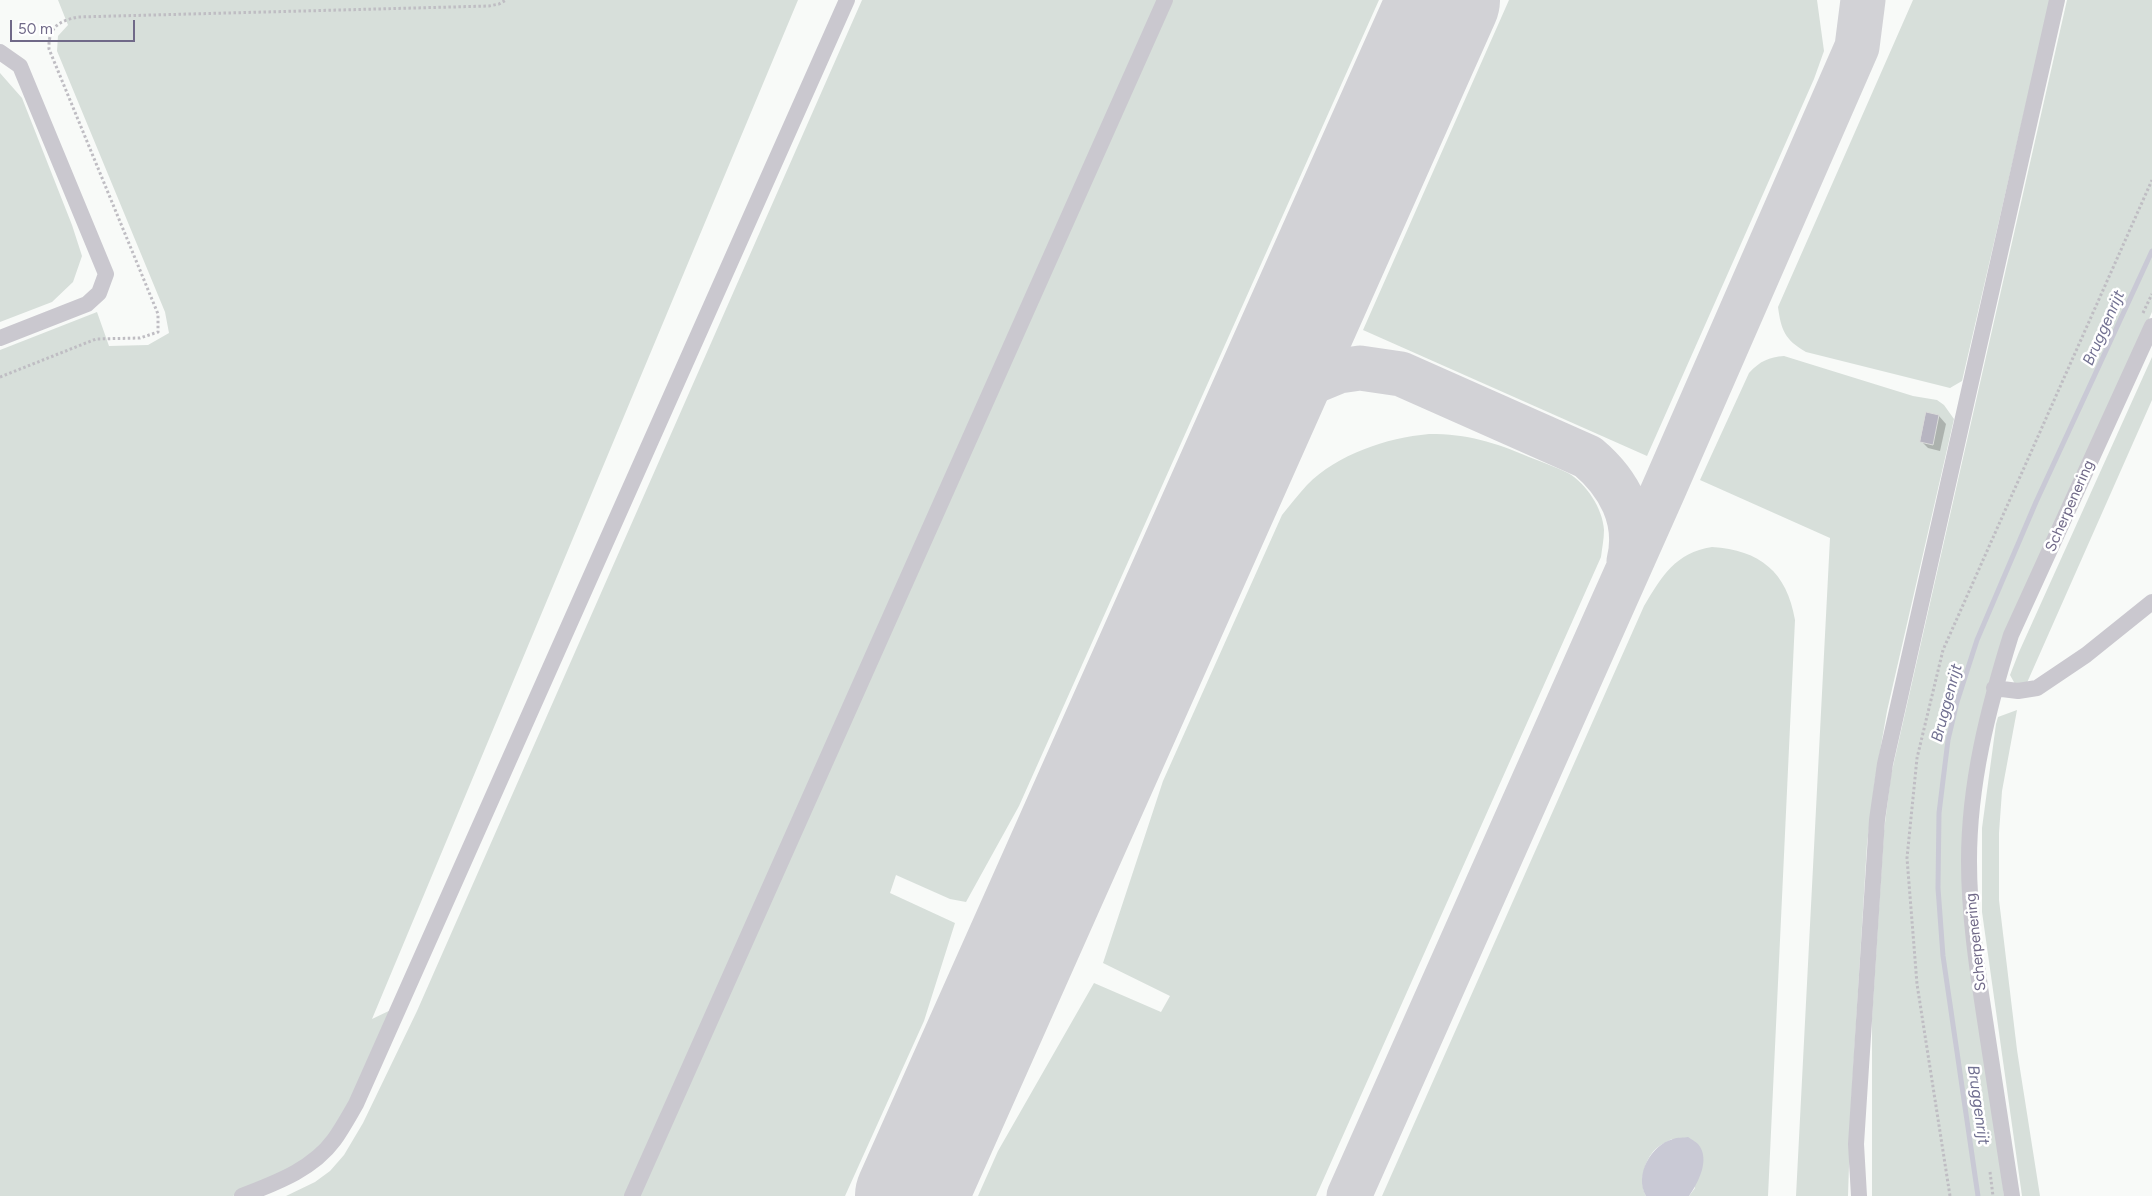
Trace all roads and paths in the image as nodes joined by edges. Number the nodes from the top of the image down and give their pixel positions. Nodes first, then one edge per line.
1 (506, 0) edge
2 (847, 0) edge
3 (1165, 0) edge
4 (2057, 0) edge
5 (0, 52) edge
6 (2152, 294) edge
7 (2146, 323) edge
8 (0, 338) edge
9 (0, 377) edge
10 (2152, 602) edge
11 (1994, 688) junction
12 (1990, 1169) dead end
13 (242, 1196) edge
14 (632, 1196) edge
15 (1859, 1196) edge
16 (1993, 1196) edge
17 (2012, 1196) edge

1 - 9 path
2 - 13 street
3 - 14 street
4 - 15 street
5 - 8 street
6 - 7 path
7 - 11 street, Scherpenering
10 - 11 street
11 - 17 street, Scherpenering
12 - 16 path

